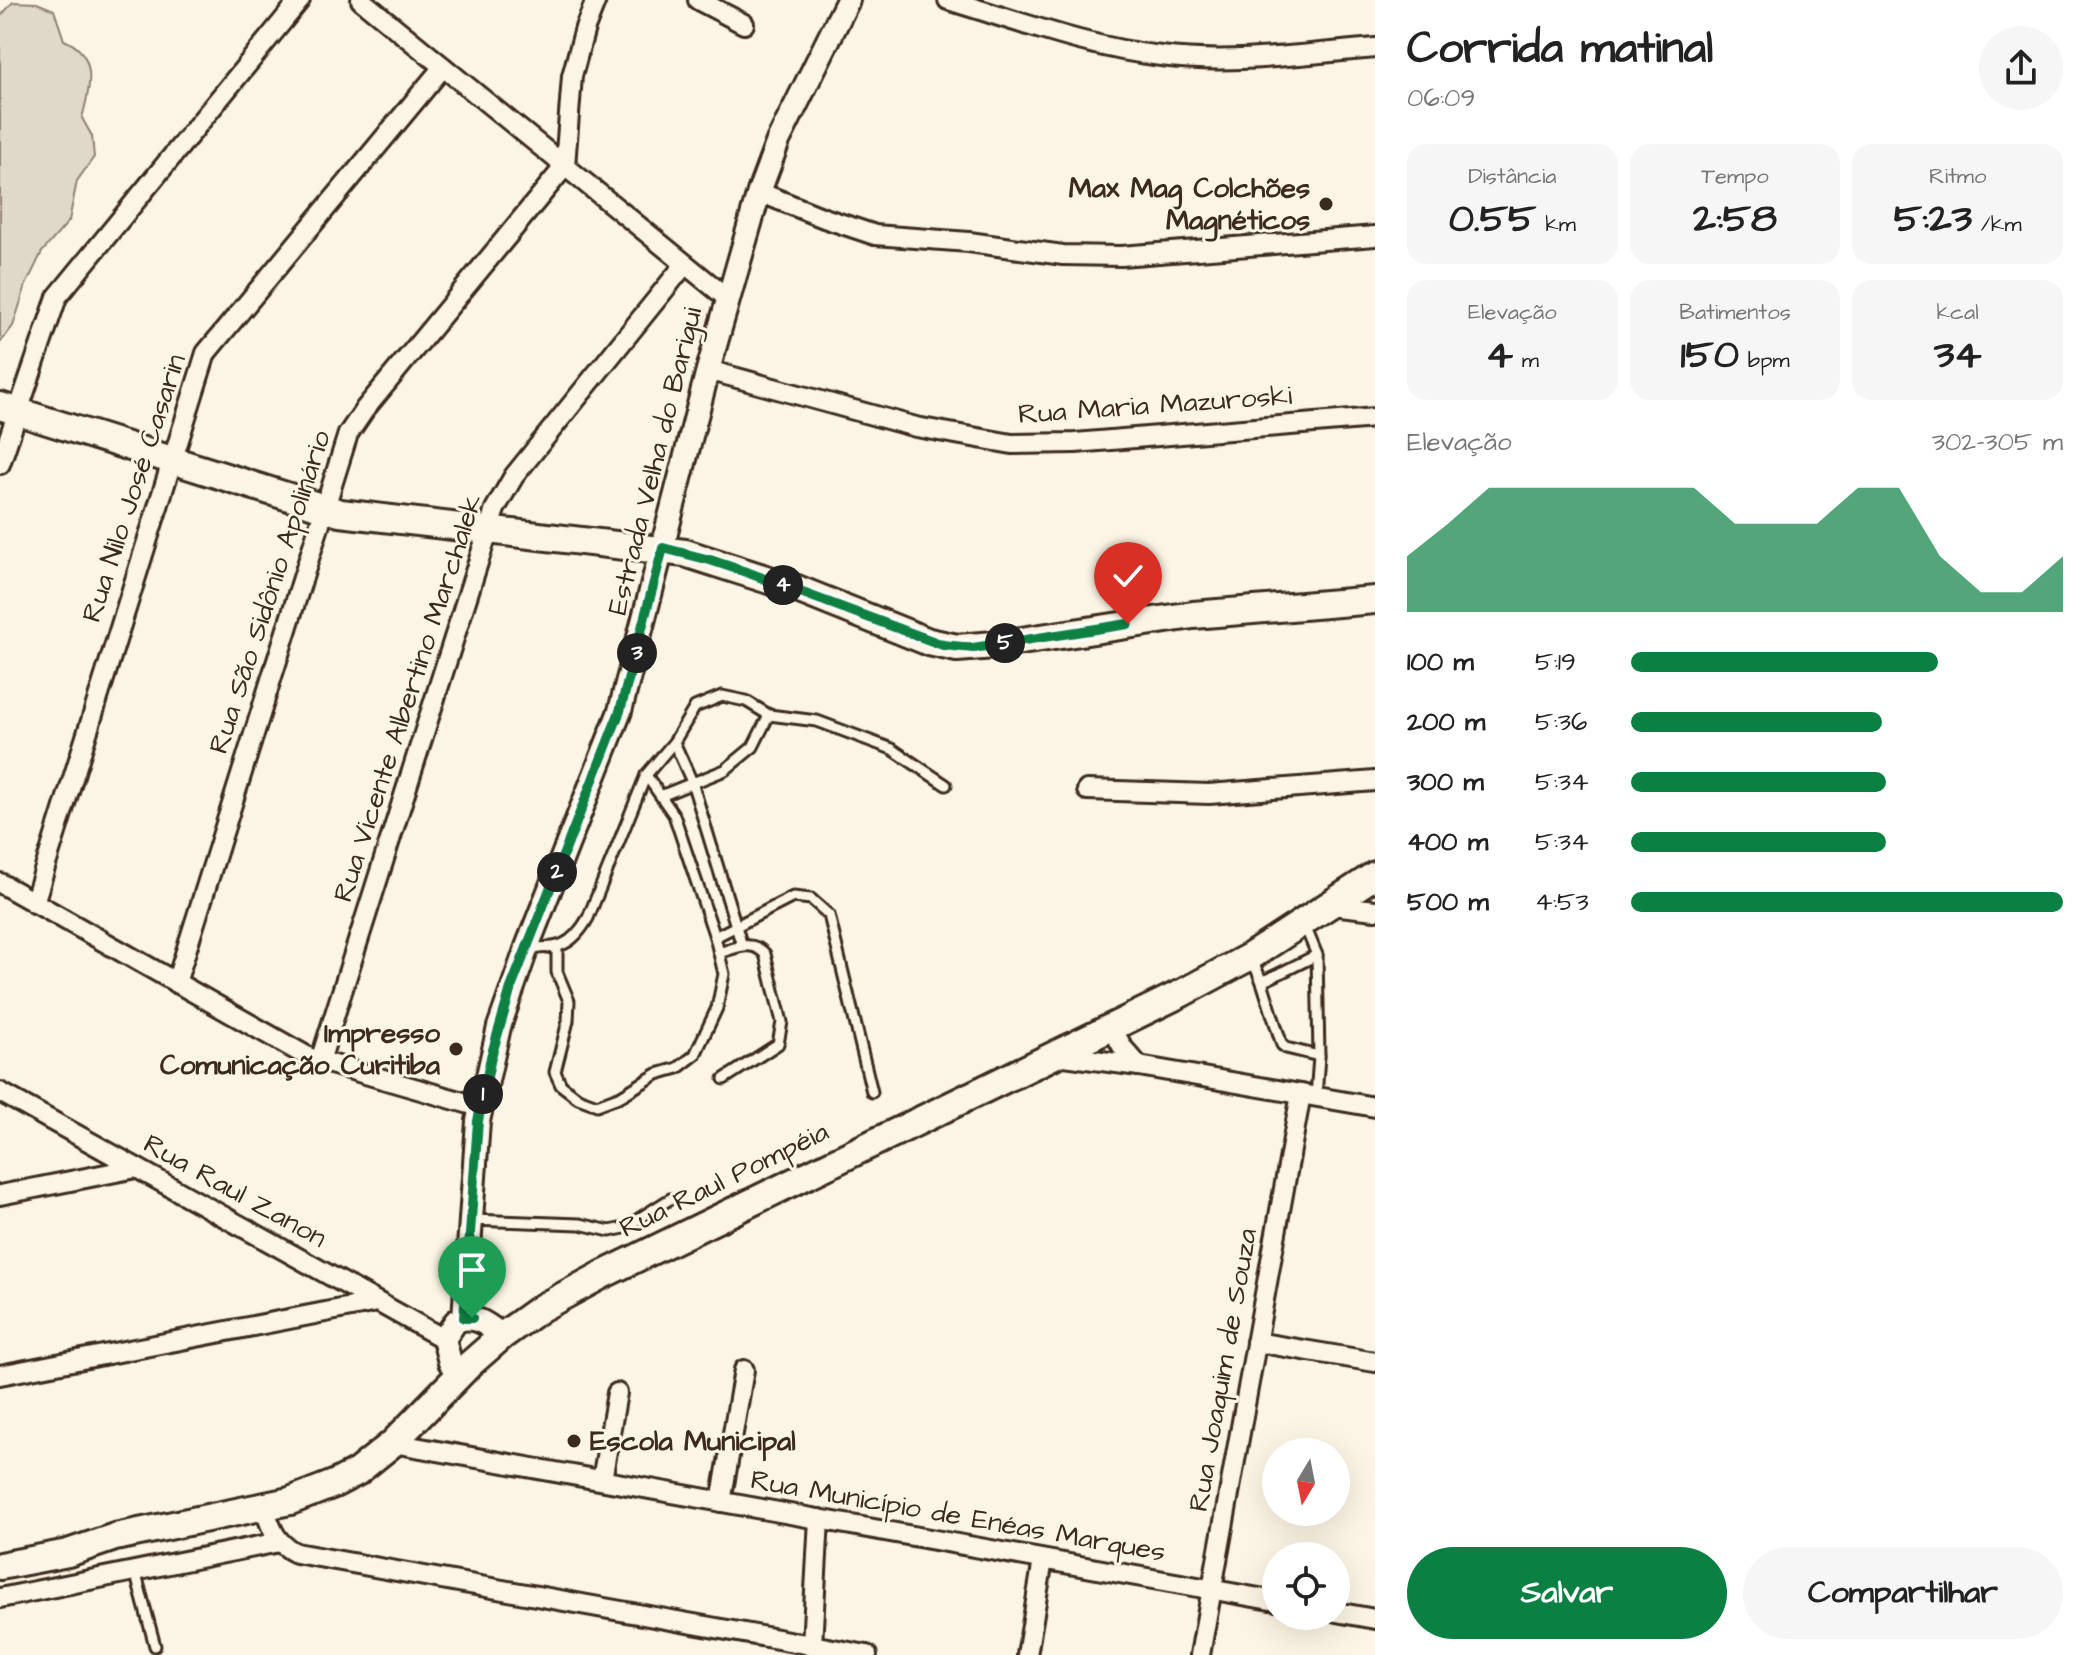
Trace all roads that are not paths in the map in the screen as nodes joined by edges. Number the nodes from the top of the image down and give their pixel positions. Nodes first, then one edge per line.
1 (300, 0) edge
2 (361, 0) edge
3 (596, 0) edge
4 (698, 0) edge
5 (848, 0) edge
6 (948, 0) edge
7 (744, 24) dead end
8 (1375, 48) edge
9 (443, 67) junction
10 (565, 166) junction
11 (759, 192) junction
12 (1375, 236) edge
13 (685, 264) junction
14 (727, 298) junction
15 (708, 370) junction
16 (8, 409) edge
17 (1375, 418) edge
18 (171, 460) junction
19 (0, 464) edge
20 (325, 509) junction
21 (488, 530) junction
22 (663, 548) junction
23 (1375, 600) edge
24 (769, 715) junction
25 (674, 742) junction
26 (646, 775) junction
27 (1375, 781) edge
28 (692, 782) junction
29 (946, 785) dead end
30 (1087, 790) dead end
31 (663, 795) junction
32 (1375, 875) edge
33 (0, 883) edge
34 (34, 903) junction
35 (1332, 905) junction
36 (1375, 910) edge
37 (1304, 923) junction
38 (736, 927) junction
39 (715, 937) junction
40 (742, 946) junction
41 (527, 947) junction
42 (557, 948) junction
43 (719, 953) junction
44 (1317, 955) junction
45 (1251, 956) junction
46 (1262, 982) junction
47 (176, 983) junction
48 (1112, 1028) junction
49 (1057, 1055) junction
50 (1319, 1056) junction
51 (320, 1061) junction
52 (1139, 1066) junction
53 (724, 1079) dead end
54 (0, 1092) edge
55 (872, 1092) dead end
56 (1308, 1096) junction
57 (480, 1107) junction
58 (1375, 1107) edge
59 (136, 1168) junction
60 (0, 1195) edge
61 (670, 1199) dead end
62 (471, 1220) junction
63 (377, 1302) junction
64 (464, 1318) junction
65 (502, 1336) junction
66 (444, 1339) junction
67 (1256, 1342) junction
68 (1375, 1362) edge
69 (744, 1370) dead end
70 (0, 1375) edge
71 (458, 1377) junction
72 (617, 1393) dead end
73 (393, 1443) junction
74 (602, 1480) junction
75 (721, 1502) junction
76 (264, 1507) junction
77 (819, 1519) junction
78 (115, 1537) junction
79 (279, 1542) junction
80 (0, 1551) edge
81 (1043, 1560) junction
82 (0, 1566) edge
83 (135, 1571) junction
84 (1211, 1590) junction
85 (0, 1598) edge
86 (1262, 1599) edge
87 (1350, 1615) edge
88 (1375, 1619) edge
89 (812, 1645) junction
90 (155, 1646) dead end
91 (867, 1655) edge
92 (1027, 1655) edge
93 (1200, 1655) edge

1 - 16 street
2 - 9 street
3 - 10 street
4 - 7 street
5 - 11 street, Estrada Velha do Barigui
6 - 8 street
9 - 10 street
9 - 18 street, Rua Nilo José Casarin
10 - 13 street
10 - 20 street, Rua São Sidônio Apolinário
11 - 12 street
11 - 14 street, Estrada Velha do Barigui
13 - 14 street
13 - 21 street, Rua Vicente Albertino Marchalek
14 - 15 street, Estrada Velha do Barigui
15 - 17 street, Rua Maria Mazuroski
15 - 22 street, Estrada Velha do Barigui
16 - 18 main road
16 - 19 street
18 - 20 main road
18 - 34 street, Rua Nilo José Casarin
20 - 21 main road
20 - 47 street, Rua São Sidônio Apolinário
21 - 22 main road
21 - 51 street, Rua Vicente Albertino Marchalek
22 - 23 main road
22 - 41 street, Estrada Velha do Barigui
24 - 25 lane
24 - 28 lane
24 - 29 lane
25 - 26 lane
25 - 28 lane
26 - 31 lane
26 - 42 lane
27 - 30 street
28 - 31 lane
28 - 38 lane
31 - 39 lane
32 - 35 main road, Rua Raul Pompéia
33 - 34 street
34 - 47 street
35 - 36 street
35 - 37 main road, Rua Raul Pompéia
37 - 44 lane
37 - 45 main road, Rua Raul Pompéia
38 - 39 lane
38 - 40 lane
38 - 55 lane
39 - 43 lane
40 - 43 lane
40 - 53 lane
41 - 42 lane
41 - 57 street, Estrada Velha do Barigui
42 - 43 lane
44 - 46 lane
44 - 50 lane
45 - 46 lane
45 - 48 main road, Rua Raul Pompéia
46 - 50 lane
47 - 51 street
48 - 49 main road, Rua Raul Pompéia
48 - 52 street
49 - 52 street
49 - 65 main road, Rua Raul Pompéia
50 - 56 lane
51 - 57 street
52 - 56 street
54 - 59 street, Rua Raul Zanon
56 - 58 street
56 - 67 street, Rua Joaquim de Souza
57 - 62 street, Estrada Velha do Barigui
59 - 60 street
59 - 63 street, Rua Raul Zanon
61 - 62 lane
62 - 64 street, Estrada Velha do Barigui
63 - 66 street, Rua Raul Zanon
63 - 70 street
64 - 65 street
64 - 66 street
65 - 71 main road, Rua Raul Pompéia
66 - 71 street
67 - 68 street
67 - 84 street, Rua Joaquim de Souza
69 - 75 street
71 - 73 main road, Rua Raul Pompéia
72 - 74 street
73 - 74 street, Rua Município de Enéas Marques
73 - 76 main road, Rua Raul Pompéia
74 - 75 street, Rua Município de Enéas Marques
75 - 77 street, Rua Município de Enéas Marques
76 - 78 main road, Rua Raul Pompéia
76 - 79 street
77 - 81 street, Rua Município de Enéas Marques
77 - 89 street
78 - 80 main road, Rua Raul Pompéia
78 - 82 main road, Rua Raul Pompéia
79 - 83 street
79 - 89 street
81 - 84 street, Rua Município de Enéas Marques
81 - 92 street
83 - 85 street
83 - 90 lane
84 - 86 street, Rua Município de Enéas Marques
84 - 93 street, Rua Joaquim de Souza
87 - 88 street
89 - 91 street

